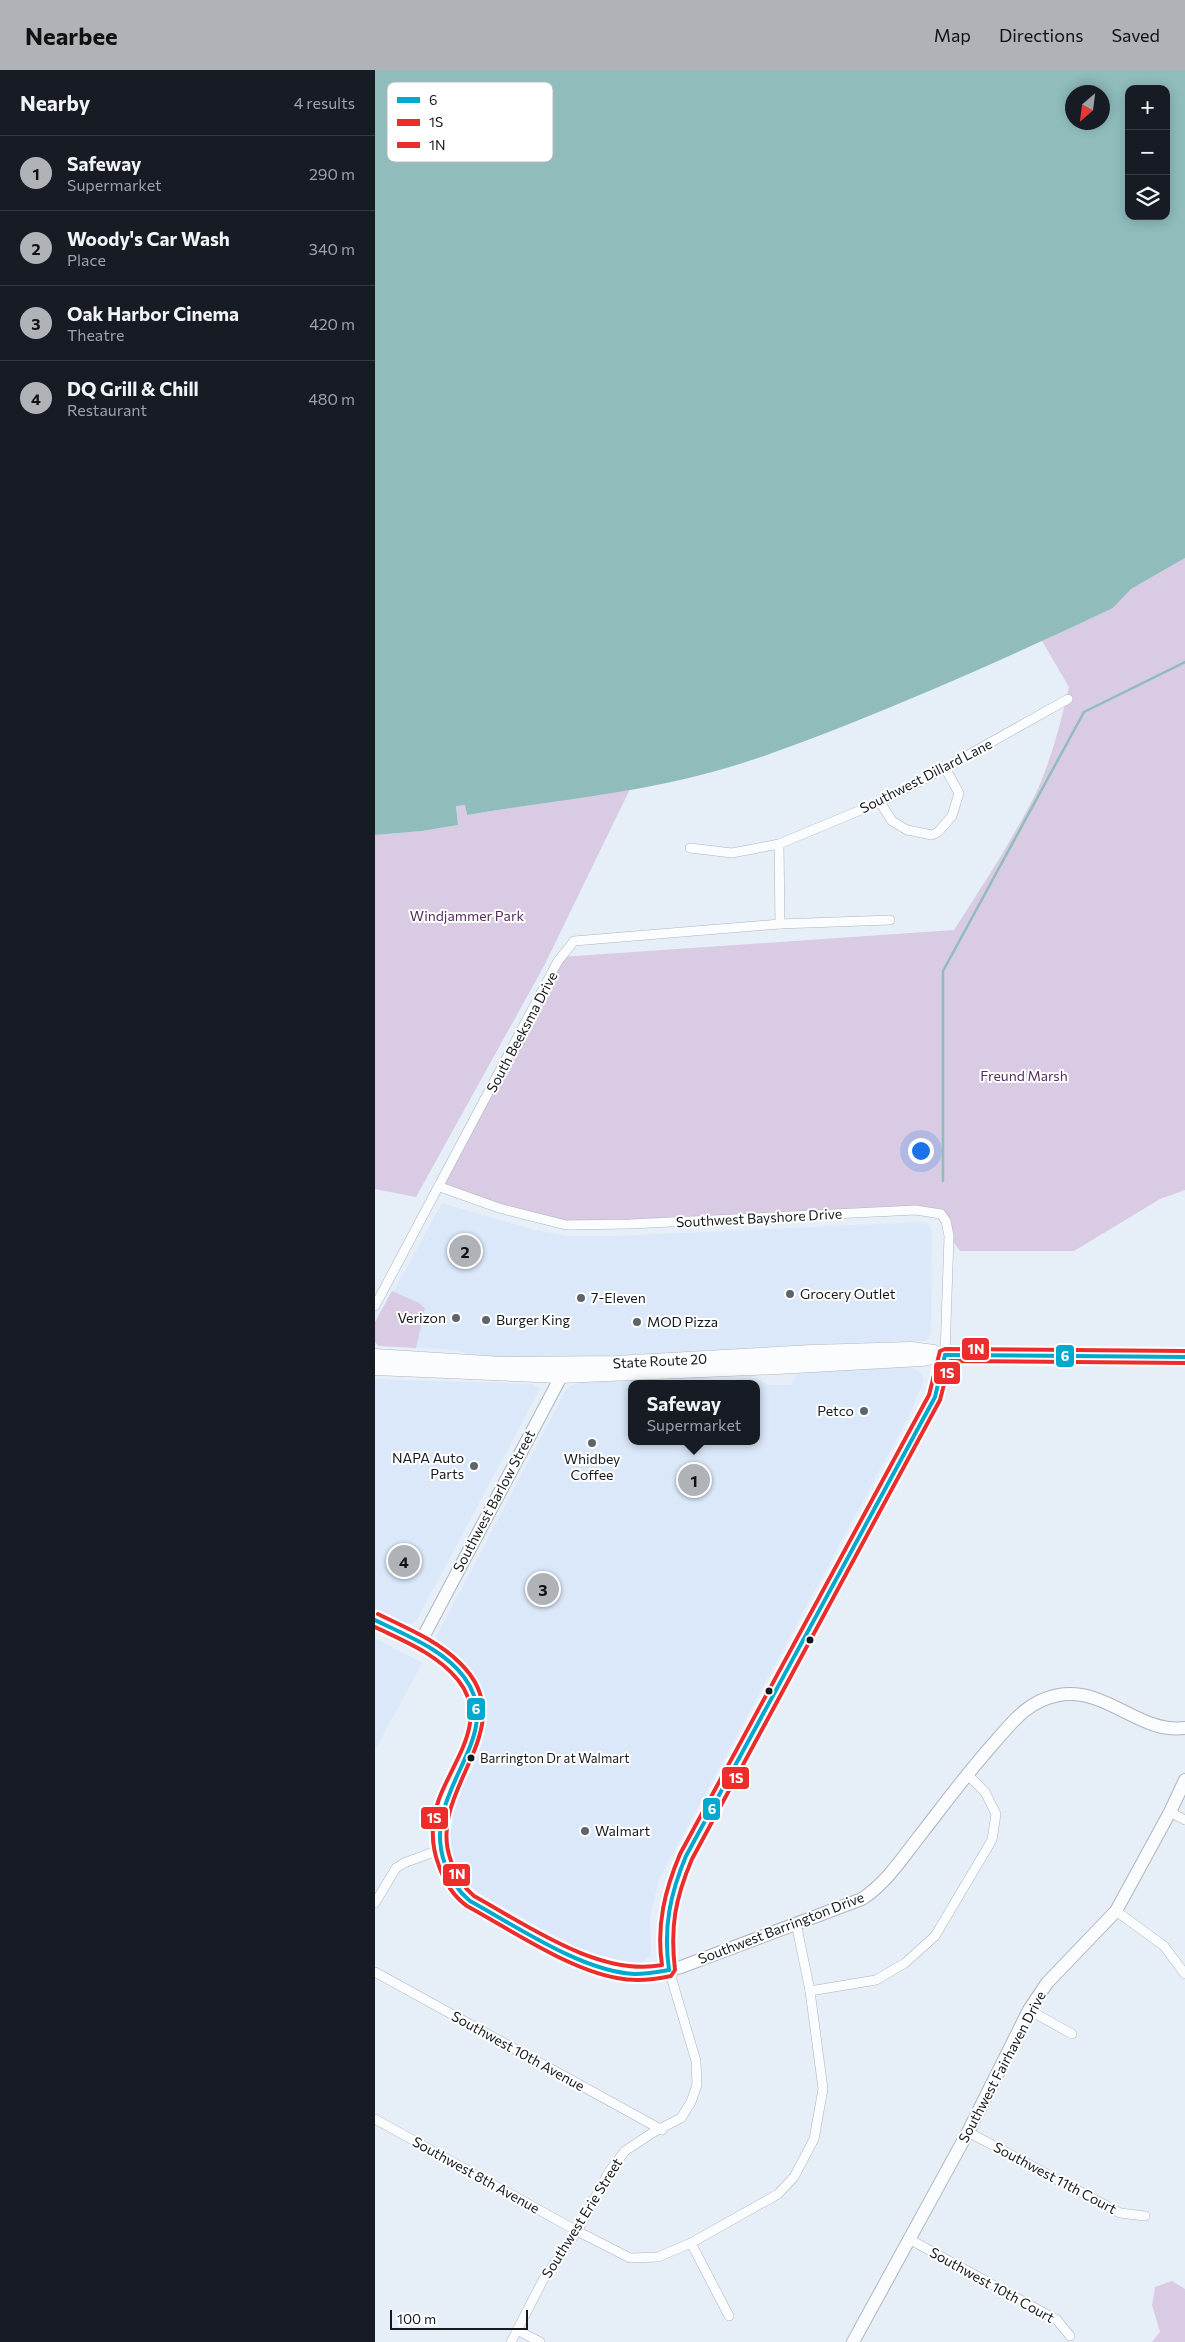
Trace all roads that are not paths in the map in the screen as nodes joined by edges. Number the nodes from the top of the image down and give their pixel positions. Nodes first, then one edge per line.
1 (1068, 699) dead end
2 (945, 768) junction
3 (880, 802) junction
4 (779, 844) junction
5 (690, 848) dead end
6 (890, 920) dead end
7 (780, 924) junction
8 (440, 1187) junction
9 (375, 1306) edge
10 (945, 1355) junction
11 (375, 1356) edge
12 (1185, 1357) edge
13 (573, 1364) junction
14 (375, 1368) edge
15 (560, 1376) junction
16 (375, 1620) edge
17 (420, 1643) junction
18 (1185, 1728) edge
19 (967, 1774) junction
20 (1185, 1780) edge
21 (1170, 1812) junction
22 (1185, 1820) edge
23 (439, 1850) junction
24 (375, 1903) edge
25 (1116, 1911) junction
26 (796, 1923) junction
27 (669, 1970) junction
28 (375, 1972) edge
29 (1185, 1974) edge
30 (810, 1991) junction
31 (1029, 2010) junction
32 (1071, 2034) dead end
33 (375, 2119) edge
34 (662, 2130) junction
35 (968, 2132) junction
36 (1145, 2216) dead end
37 (577, 2232) junction
38 (909, 2239) junction
39 (691, 2242) junction
40 (729, 2316) dead end
41 (517, 2330) junction
42 (1070, 2336) dead end
43 (511, 2342) edge
44 (540, 2342) edge
45 (853, 2342) edge

1 - 2 street, Southwest Dillard Lane
2 - 3 street, Southwest Dillard Lane
2 - 3 street
3 - 4 street, Southwest Dillard Lane
4 - 5 street, Southwest Dillard Lane
4 - 7 street
6 - 7 street, South Beeksma Drive
7 - 8 street, South Beeksma Drive
8 - 9 street, South Beeksma Drive
8 - 10 street, Southwest Bayshore Drive
10 - 12 main road, State Route 20
10 - 13 main road, State Route 20
10 - 15 main road, State Route 20
10 - 27 street, Southwest Erie Street
11 - 13 main road, State Route 20
13 - 15 street, Southwest Barlow Street
14 - 15 main road, State Route 20
15 - 17 street, Southwest Barlow Street
16 - 17 street, Southwest Barrington Drive
17 - 23 street, Southwest Barrington Drive
18 - 19 street, Southwest Barrington Drive
19 - 26 street, Southwest Barrington Drive
19 - 30 street
20 - 21 street, Southwest Fairhaven Drive
21 - 22 street
21 - 25 street, Southwest Fairhaven Drive
23 - 24 street
23 - 27 street, Southwest Barrington Drive
25 - 29 street
25 - 31 street, Southwest Fairhaven Drive
26 - 27 street, Southwest Barrington Drive
26 - 30 street, Southwest 8th Avenue
27 - 34 street, Southwest Erie Street
28 - 34 street, Southwest 10th Avenue
30 - 39 street, Southwest 8th Avenue
31 - 32 street
31 - 35 street, Southwest Fairhaven Drive
33 - 37 street, Southwest 8th Avenue
34 - 37 street, Southwest Erie Street
35 - 36 street, Southwest 11th Court
35 - 38 street, Southwest Fairhaven Drive
37 - 39 street, Southwest 8th Avenue
37 - 41 street, Southwest Erie Street
38 - 42 street, Southwest 10th Court
38 - 45 street, Southwest Fairhaven Drive
39 - 40 street
41 - 43 street, Southwest Erie Street
41 - 44 street

